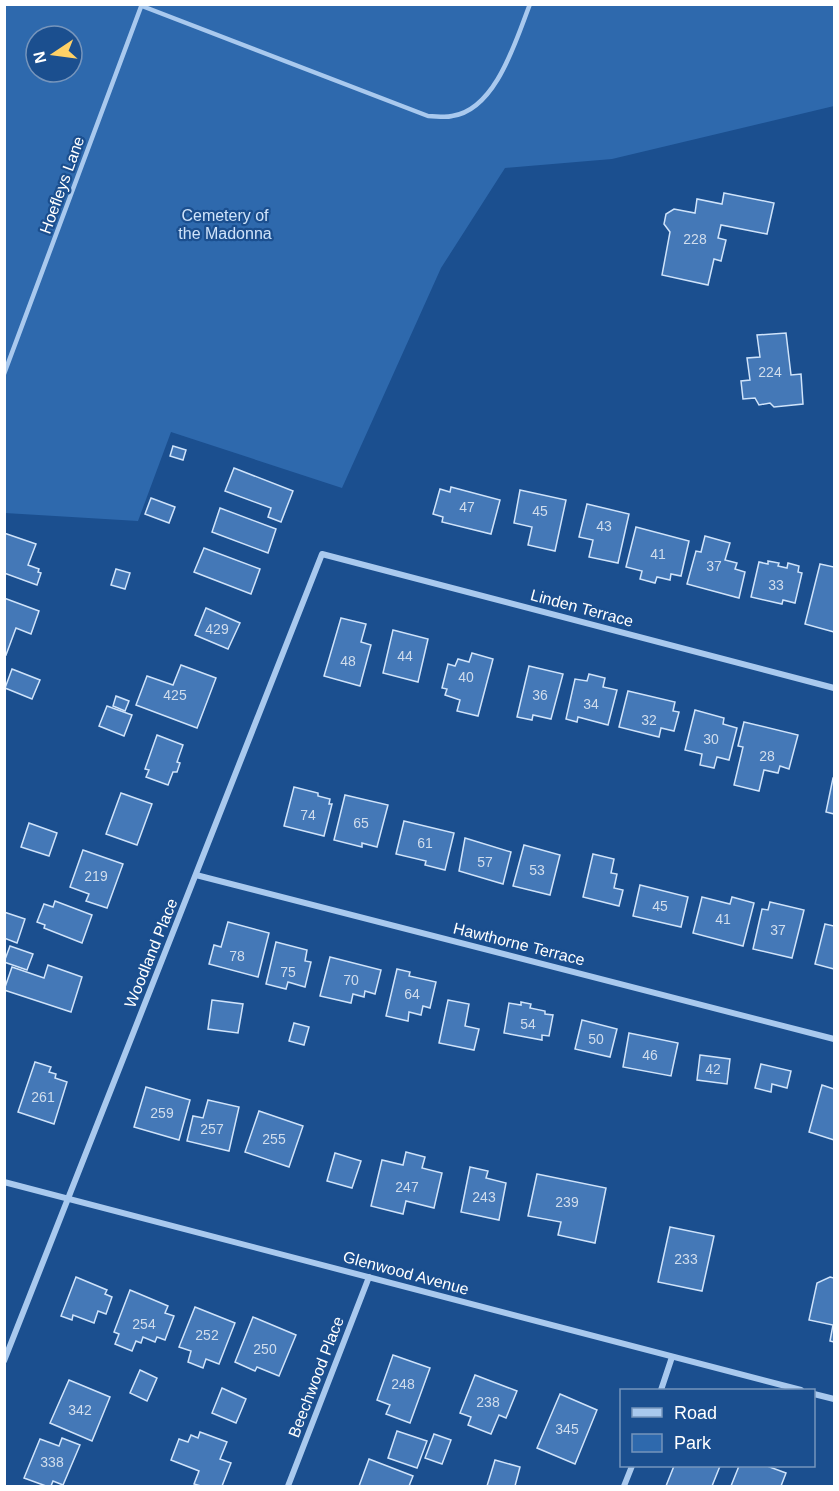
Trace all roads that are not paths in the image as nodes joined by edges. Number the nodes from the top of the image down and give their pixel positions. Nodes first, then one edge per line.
1 (530, 4) edge
2 (142, 5) edge
3 (4, 374) edge
4 (322, 554) joint
5 (834, 688) edge
6 (196, 874) junction
7 (834, 1039) edge
8 (4, 1182) edge
9 (68, 1199) junction
10 (369, 1277) junction
11 (672, 1357) junction
12 (4, 1361) edge
13 (661, 1389) edge
14 (797, 1389) edge
15 (815, 1394) edge
16 (834, 1399) edge
17 (632, 1467) edge
18 (288, 1486) edge
19 (624, 1486) edge

1 - 2 lane
2 - 3 lane, Hoefleys Lane
4 - 5 street, Linden Terrace
4 - 6 street, Woodland Place
6 - 7 street, Hawthorne Terrace
6 - 9 street, Woodland Place
8 - 9 street, Glenwood Avenue
9 - 10 street, Glenwood Avenue
9 - 12 street, Woodland Place
10 - 11 street, Glenwood Avenue
10 - 18 street, Beechwood Place
11 - 13 street
11 - 14 street, Glenwood Avenue
15 - 16 street
17 - 19 street

